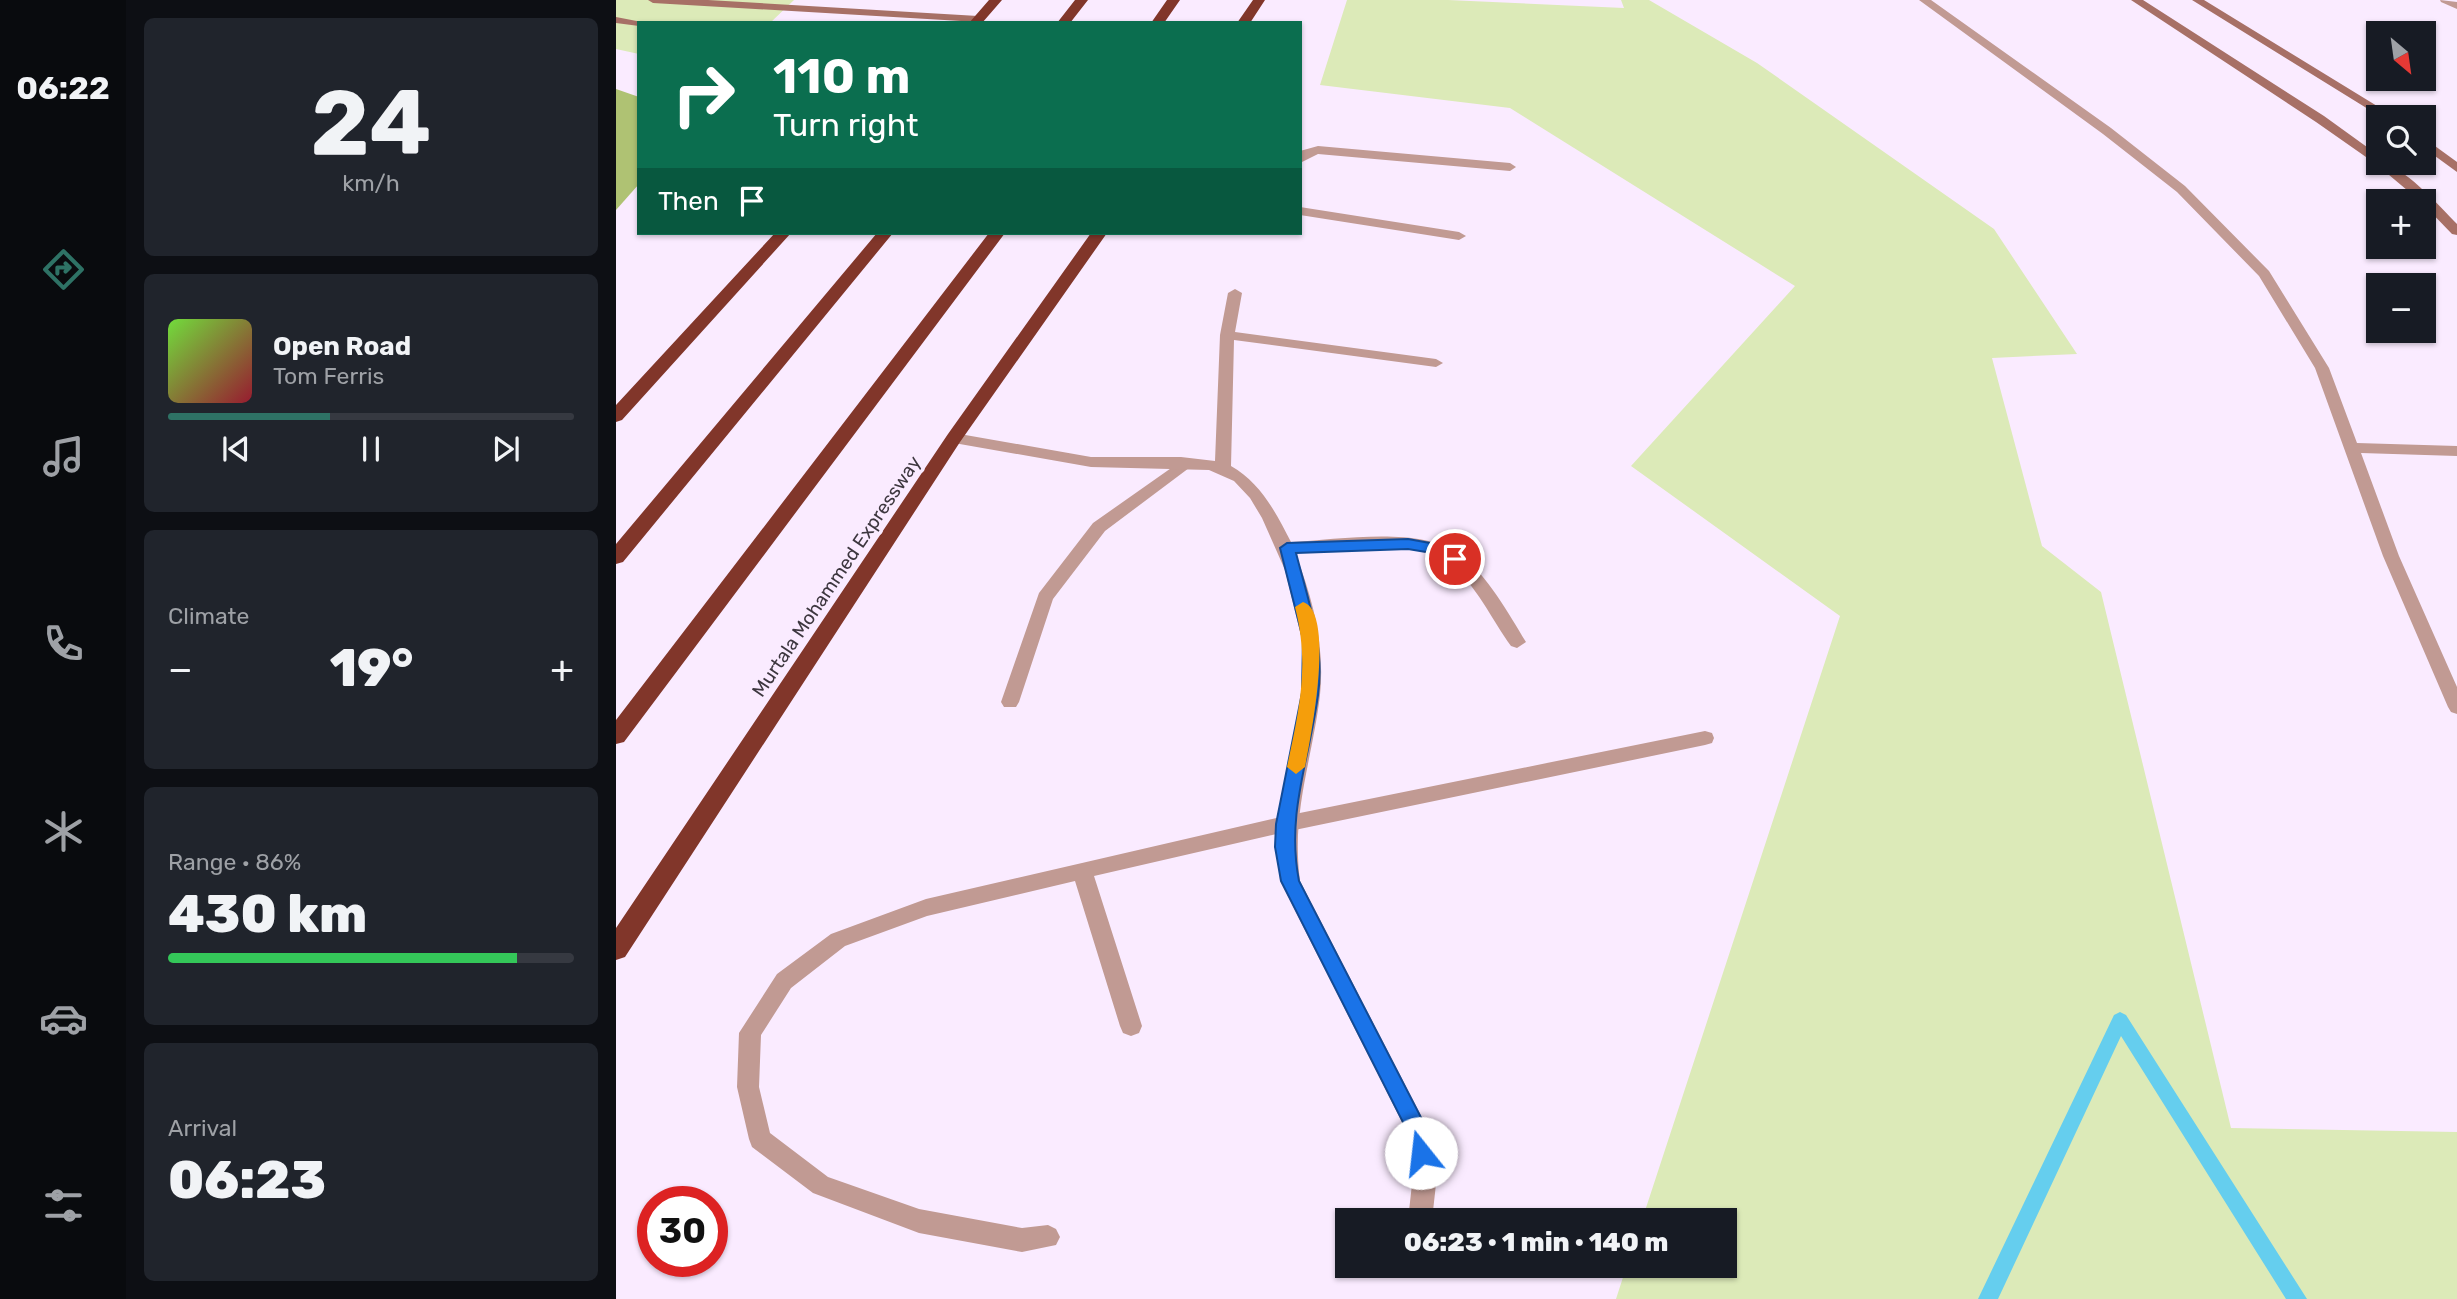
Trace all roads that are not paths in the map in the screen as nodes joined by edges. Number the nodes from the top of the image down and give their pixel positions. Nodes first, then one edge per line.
1 (653, 0) edge
2 (996, 0) edge
3 (1082, 0) edge
4 (1174, 0) edge
5 (1259, 0) edge
6 (1924, 0) edge
7 (2136, 0) edge
8 (2197, 0) edge
9 (2445, 0) edge
10 (2457, 6) edge
11 (616, 20) edge
12 (976, 21) edge
13 (1065, 21) edge
14 (1158, 21) edge
15 (1244, 21) edge
16 (637, 22) edge
17 (2369, 105) edge
18 (2436, 151) edge
19 (2366, 153) edge
20 (1302, 156) edge
21 (1510, 167) dead end
22 (2457, 168) edge
23 (2395, 175) edge
24 (1302, 211) edge
25 (2457, 231) edge
26 (781, 235) edge
27 (883, 235) edge
28 (995, 235) edge
29 (1098, 235) edge
30 (1460, 236) dead end
31 (1235, 293) dead end
32 (1227, 335) junction
33 (1436, 363) dead end
34 (616, 416) edge
35 (954, 438) junction
36 (2354, 448) junction
37 (2457, 451) edge
38 (1184, 464) junction
39 (1223, 468) junction
40 (1287, 548) junction
41 (616, 557) edge
42 (1517, 642) dead end
43 (1010, 702) dead end
44 (2457, 706) edge
45 (616, 736) edge
46 (1705, 738) dead end
47 (1285, 824) junction
48 (1082, 871) junction
49 (616, 949) edge
50 (1131, 1026) dead end
51 (1421, 1208) edge
52 (1048, 1237) dead end

1 - 12 street
2 - 12 highway
3 - 13 highway
4 - 14 highway
5 - 15 highway
6 - 36 street
7 - 19 street
8 - 17 street
9 - 10 street
11 - 16 street
18 - 22 street
20 - 21 street
23 - 25 street
24 - 30 street
26 - 34 highway
27 - 41 highway
28 - 45 highway
29 - 35 highway, Murtala Mohammed Expressway
31 - 32 street
32 - 33 street
32 - 39 street
35 - 38 street
35 - 49 highway, Murtala Mohammed Expressway
36 - 37 street
36 - 44 street
38 - 39 street
38 - 43 street
39 - 40 street
40 - 42 street
40 - 47 street
46 - 47 street
47 - 48 street
47 - 51 street
48 - 50 street
48 - 52 street

